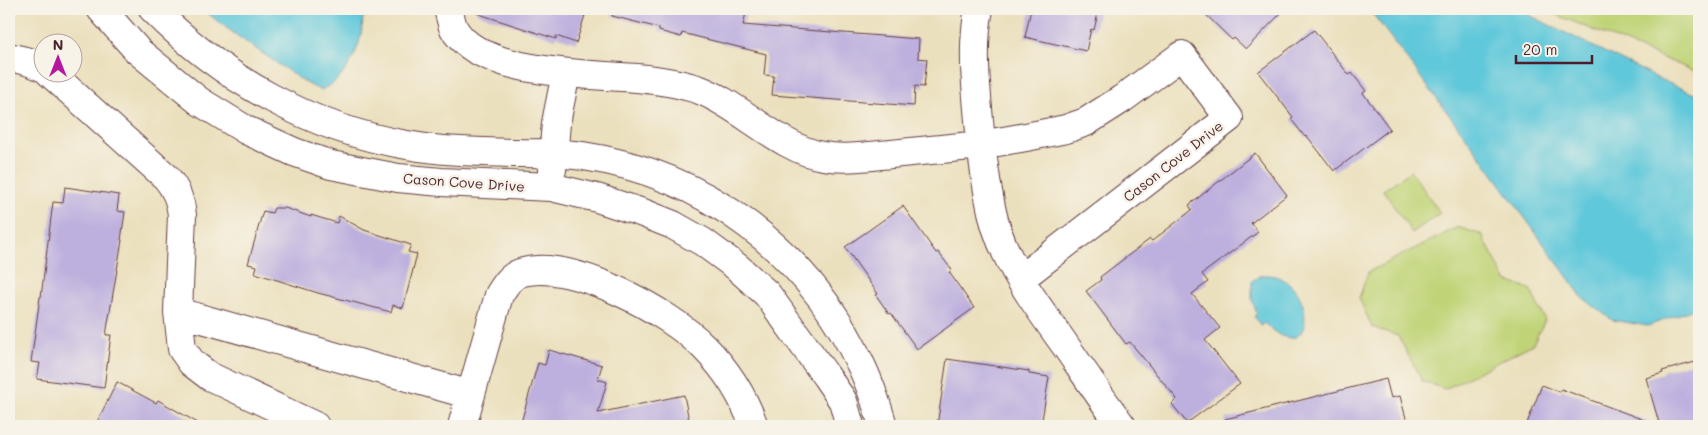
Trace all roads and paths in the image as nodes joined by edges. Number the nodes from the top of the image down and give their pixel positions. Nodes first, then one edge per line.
1 (101, 9) edge
2 (153, 9) edge
3 (448, 9) edge
4 (979, 9) edge
5 (9, 57) edge
6 (32, 63) edge
7 (566, 73) junction
8 (60, 82) edge
9 (981, 145) junction
10 (553, 154) junction
11 (551, 187) junction
12 (1020, 279) junction
13 (178, 312) junction
14 (471, 395) junction
15 (1118, 425) edge
16 (315, 426) edge
17 (462, 426) edge
18 (754, 426) edge
19 (850, 426) edge
20 (883, 426) edge

1 - 11 street, Cason Cove Drive
2 - 10 street
3 - 7 street, Cason Cove Drive
4 - 9 street
5 - 6 street
7 - 9 street, Cason Cove Drive
7 - 10 street
8 - 13 street
9 - 12 street
9 - 12 street, Cason Cove Drive
10 - 11 street
10 - 20 street
11 - 19 street, Cason Cove Drive
12 - 15 street
13 - 14 street
13 - 16 street
14 - 17 street
14 - 18 street

